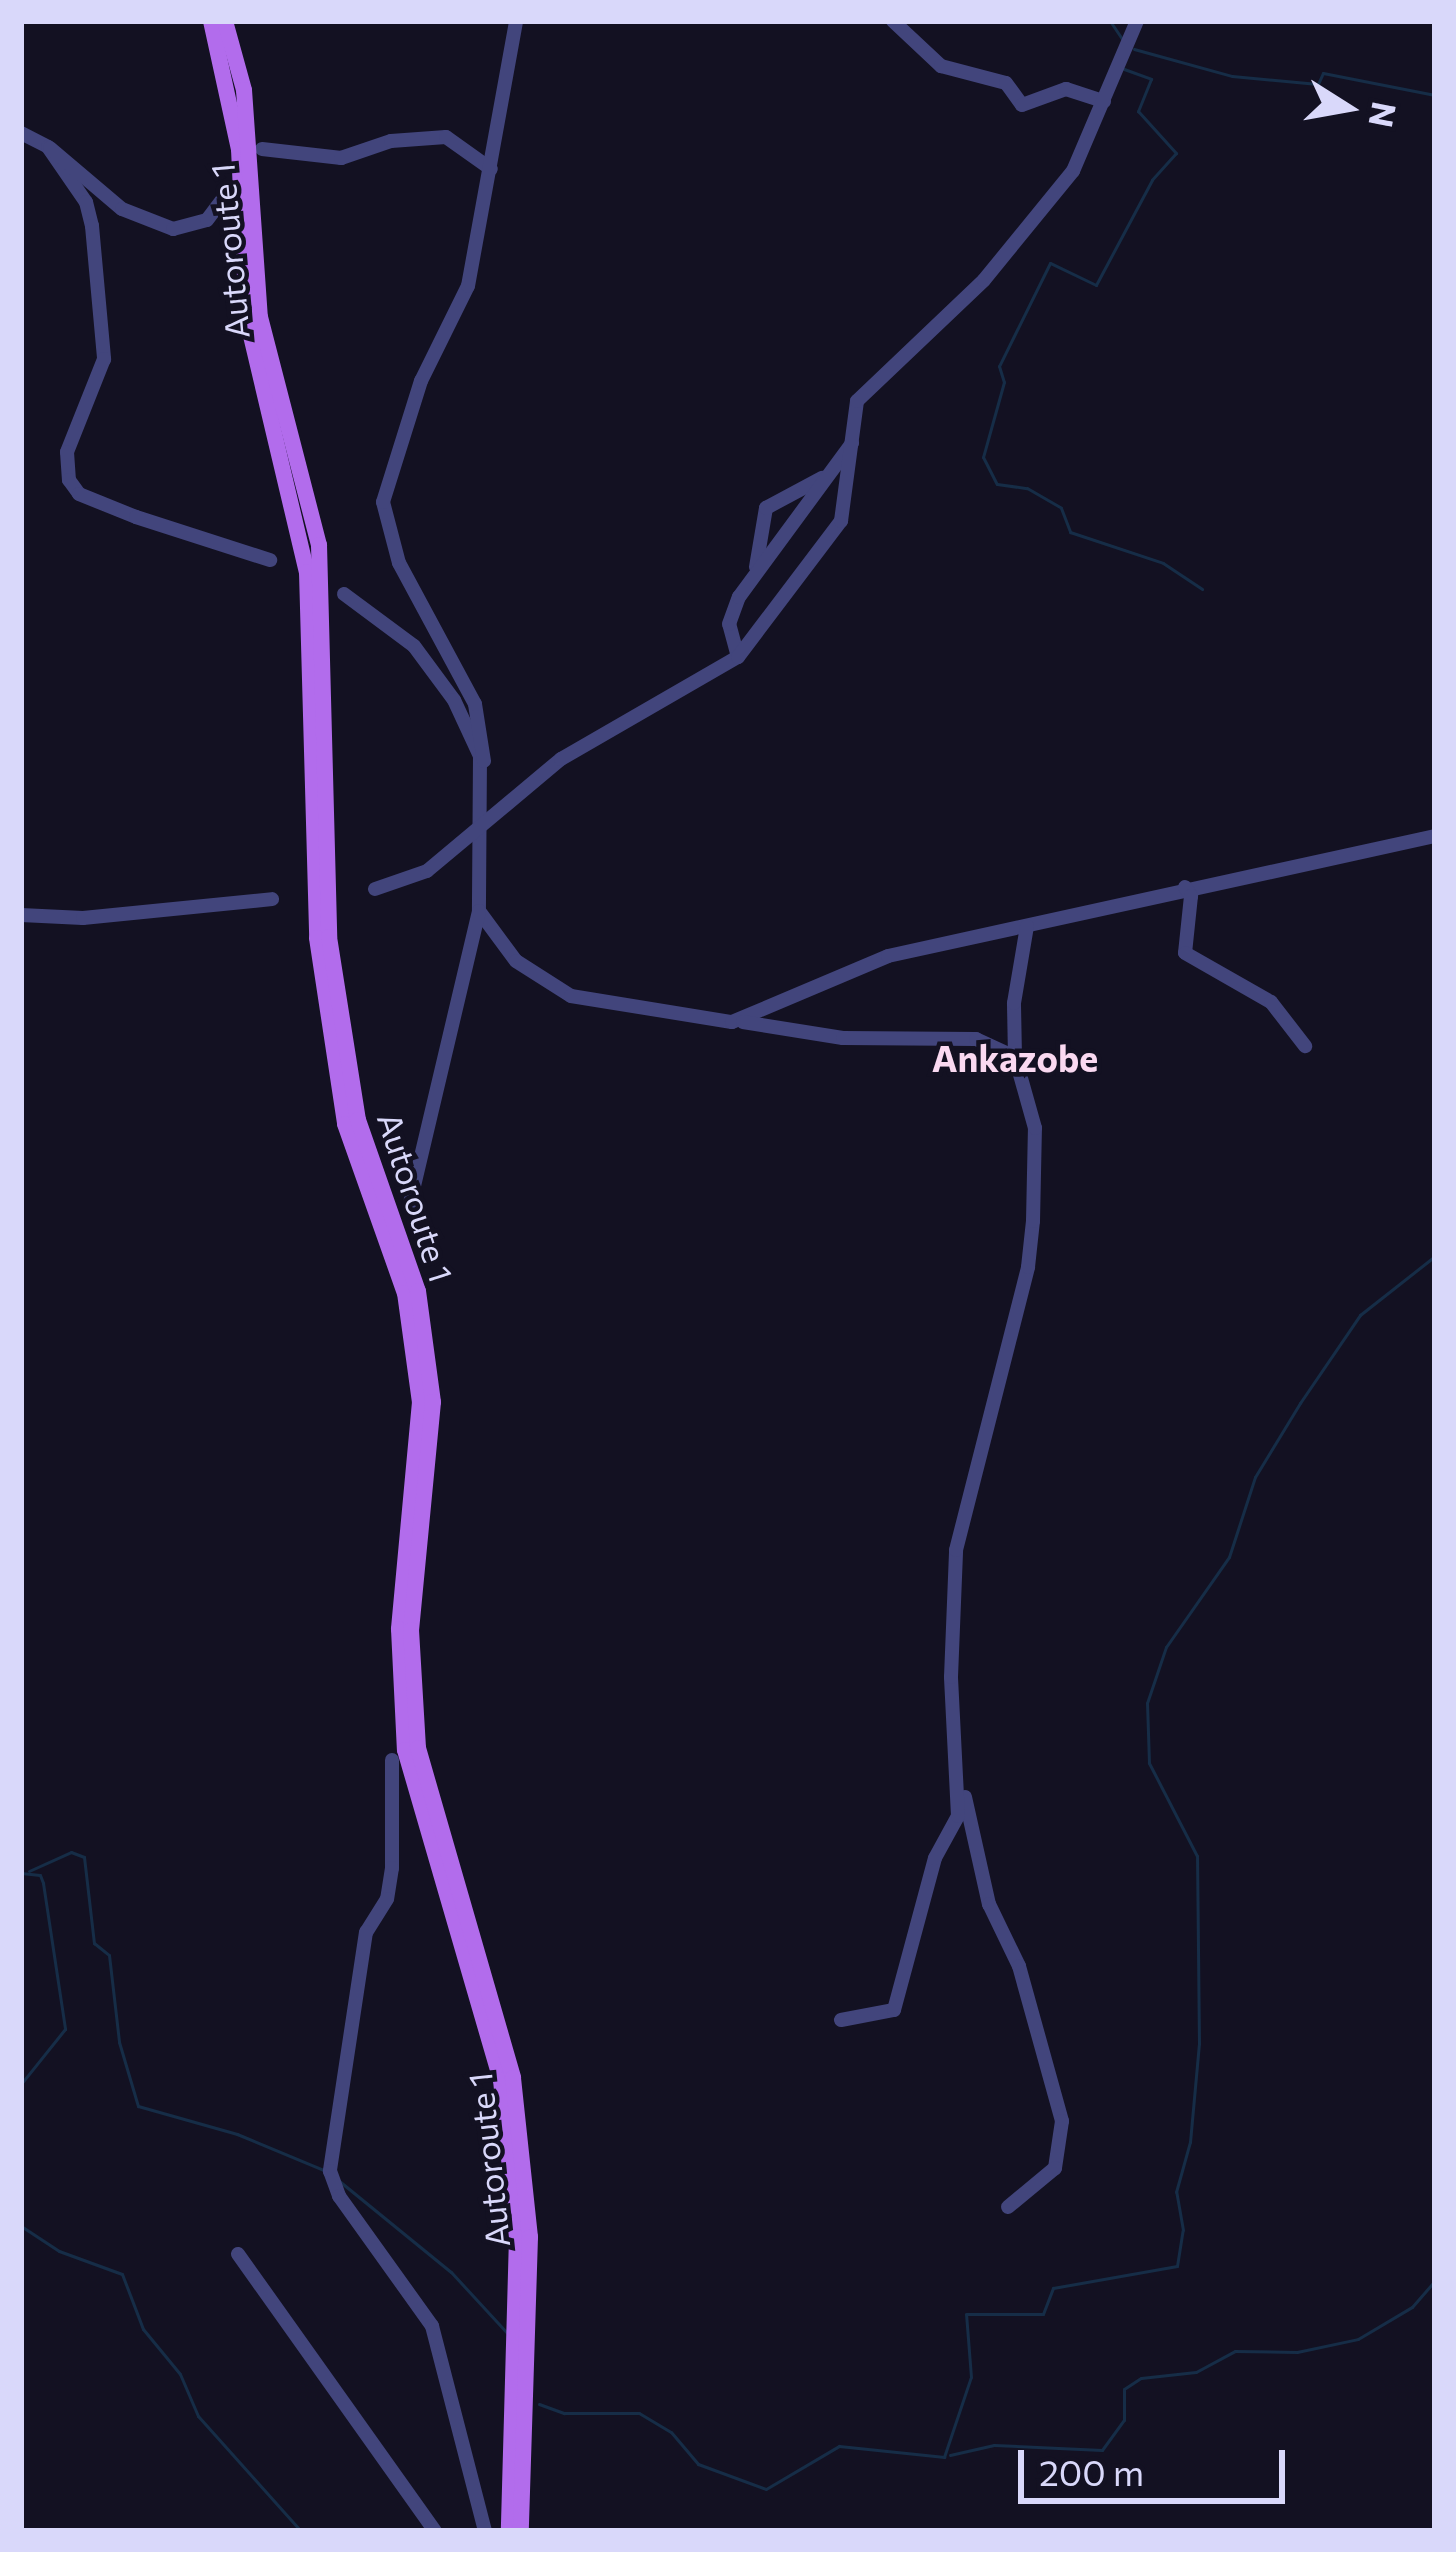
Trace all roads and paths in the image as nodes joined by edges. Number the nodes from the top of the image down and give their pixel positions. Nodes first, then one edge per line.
1 (212, 21) edge
2 (225, 21) edge
3 (516, 21) edge
4 (893, 21) edge
5 (1137, 21) edge
6 (1103, 101) junction
7 (21, 133) edge
8 (48, 147) junction
9 (262, 149) dead end
10 (491, 169) junction
11 (228, 192) dead end
12 (852, 442) junction
13 (822, 478) junction
14 (270, 560) dead end
15 (755, 573) junction
16 (344, 594) dead end
17 (738, 657) junction
18 (482, 784) junction
19 (481, 830) junction
20 (1435, 836) edge
21 (1185, 886) junction
22 (375, 889) dead end
23 (272, 899) dead end
24 (478, 911) junction
25 (21, 915) edge
26 (1027, 926) junction
27 (732, 1022) junction
28 (1305, 1046) dead end
29 (1016, 1057) junction
30 (410, 1203) dead end
31 (392, 1760) dead end
32 (960, 1790) junction
33 (841, 2020) dead end
34 (1007, 2207) dead end
35 (238, 2254) dead end
36 (435, 2531) edge
37 (485, 2531) edge
38 (508, 2531) edge
39 (521, 2531) edge

1 - 38 main road, Autoroute 1
2 - 39 main road, Autoroute 1
3 - 10 street
4 - 6 street
5 - 6 street
6 - 12 street
7 - 8 street
8 - 11 street
8 - 14 street
9 - 10 street
10 - 18 street
12 - 13 street
12 - 17 street
13 - 15 street
13 - 15 street
15 - 17 street
16 - 18 street
17 - 19 street
18 - 19 street
19 - 22 street
19 - 24 street
20 - 21 street
21 - 26 street
21 - 28 street
23 - 25 street
24 - 27 street
24 - 30 street
26 - 27 street
26 - 29 street
27 - 29 street
29 - 32 street
31 - 37 street
32 - 33 street
32 - 34 street
35 - 36 street

